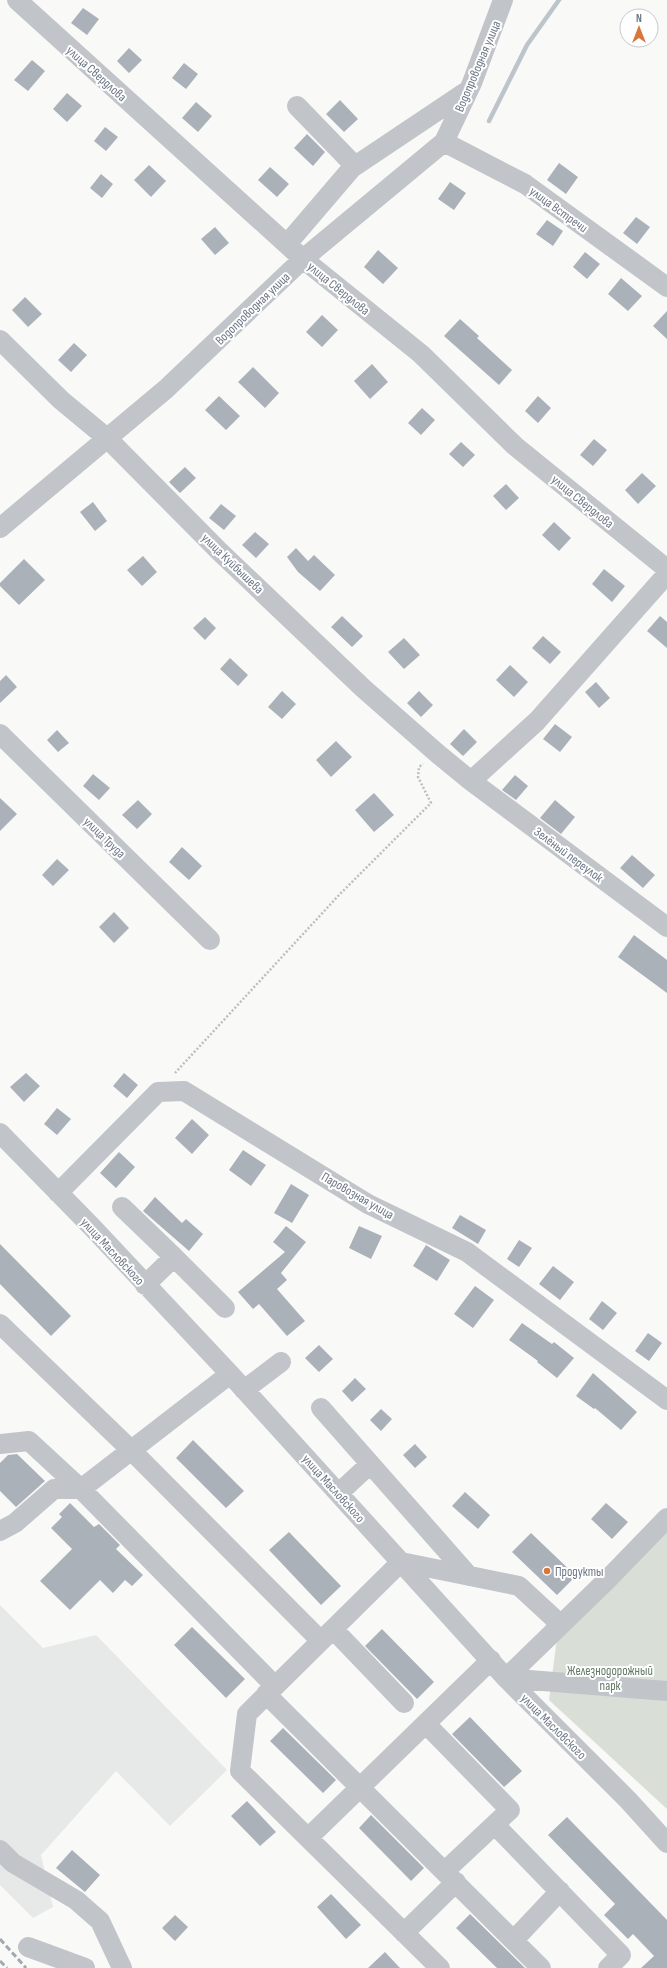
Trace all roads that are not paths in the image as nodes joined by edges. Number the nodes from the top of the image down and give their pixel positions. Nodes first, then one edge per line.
1 (17, 0) edge
2 (504, 0) edge
3 (467, 92) junction
4 (297, 106) dead end
5 (444, 142) junction
6 (355, 166) junction
7 (287, 244) junction
8 (303, 259) junction
9 (667, 287) edge
10 (0, 340) edge
11 (108, 438) junction
12 (0, 528) edge
13 (667, 569) edge
14 (667, 574) edge
15 (0, 734) edge
16 (471, 781) junction
17 (667, 927) edge
18 (210, 940) dead end
19 (0, 1134) edge
20 (58, 1193) junction
21 (122, 1207) dead end
22 (174, 1257) junction
23 (146, 1284) junction
24 (225, 1308) dead end
25 (0, 1324) edge
26 (281, 1362) dead end
27 (230, 1374) junction
28 (244, 1390) junction
29 (667, 1400) edge
30 (320, 1408) dead end
31 (0, 1444) edge
32 (131, 1450) junction
33 (370, 1464) junction
34 (81, 1489) junction
35 (339, 1493) junction
36 (667, 1518) edge
37 (0, 1531) edge
38 (401, 1562) junction
39 (469, 1576) junction
40 (558, 1622) dead end
41 (327, 1635) junction
42 (491, 1660) junction
43 (506, 1678) junction
44 (270, 1690) junction
45 (667, 1691) edge
46 (404, 1703) dead end
47 (426, 1724) junction
48 (361, 1787) junction
49 (495, 1825) junction
50 (308, 1838) junction
51 (667, 1843) edge
52 (0, 1850) edge
53 (451, 1877) junction
54 (560, 1891) junction
55 (404, 1933) junction
56 (514, 1940) junction
57 (28, 1946) dead end
58 (85, 1968) edge
59 (122, 1968) edge
60 (440, 1968) edge
61 (541, 1968) edge
62 (608, 1968) edge

1 - 7 street, улица Свердлова
2 - 3 street, Водопроводная улица
3 - 5 street, Водопроводная улица
3 - 6 street
4 - 6 street
5 - 8 street, Водопроводная улица
5 - 9 street, улица Встречи
6 - 7 street
7 - 8 street, улица Свердлова
8 - 11 street, Водопроводная улица
8 - 13 street, улица Свердлова
10 - 11 street, улица Куйбышева
11 - 12 street, Водопроводная улица
11 - 16 street, улица Куйбышева
14 - 16 street
15 - 18 street, улица Труда
16 - 17 street, Зелёный переулок
19 - 20 street, улица Масловского
20 - 23 street, улица Масловского
20 - 29 street, Паровозная улица
21 - 22 street
22 - 23 street
22 - 24 street
23 - 27 street, улица Масловского
25 - 32 street
26 - 28 street
27 - 28 street, улица Масловского
27 - 32 street
28 - 35 street, улица Масловского
30 - 33 street
31 - 34 street
32 - 34 street
32 - 41 street
33 - 35 street
33 - 39 street
34 - 37 street
34 - 44 street
35 - 38 street, улица Масловского
36 - 43 street
38 - 39 street
38 - 41 street
38 - 42 street, улица Масловского
39 - 40 street
41 - 44 street
41 - 46 street
42 - 43 street, улица Масловского
42 - 47 street
43 - 45 street
43 - 51 street, улица Масловского
44 - 48 street
44 - 50 street
47 - 48 street
47 - 49 street
48 - 50 street
48 - 53 street
49 - 53 street
49 - 54 street
50 - 55 street
52 - 59 street
53 - 55 street
53 - 56 street
54 - 56 street
54 - 62 street
55 - 60 street
56 - 61 street
57 - 58 street

